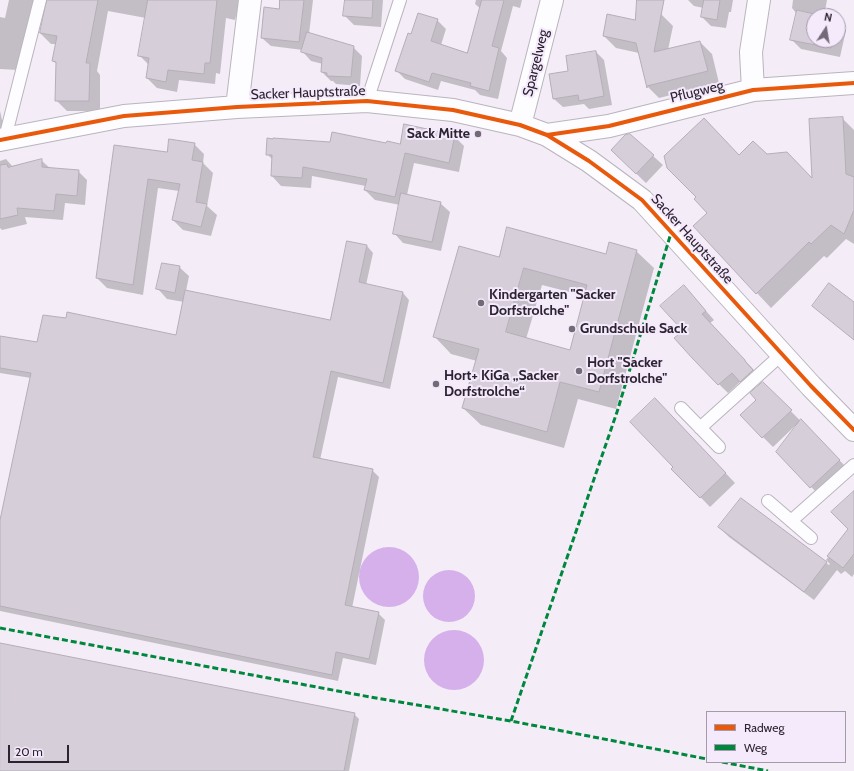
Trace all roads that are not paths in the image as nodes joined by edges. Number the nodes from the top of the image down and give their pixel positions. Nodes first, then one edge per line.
1 (40, 0) edge
2 (250, 0) edge
3 (400, 0) edge
4 (552, 0) edge
5 (758, 0) edge
6 (854, 82) edge
7 (753, 90) junction
8 (367, 101) junction
9 (237, 107) junction
10 (520, 125) junction
11 (547, 135) junction
12 (2, 139) edge
13 (782, 354) junction
14 (681, 408) dead end
15 (700, 428) junction
16 (854, 430) edge
17 (718, 447) dead end
18 (854, 465) edge
19 (768, 501) dead end
20 (791, 521) junction
21 (811, 538) dead end

1 - 12 lane
2 - 9 street
3 - 8 lane
4 - 10 street, Spargelweg
5 - 7 street
6 - 7 street, Pflugweg
7 - 11 street, Pflugweg
8 - 9 street, Sacker Hauptstraße
8 - 10 street, Sacker Hauptstraße
9 - 12 street, Sacker Hauptstraße
10 - 11 street, Sacker Hauptstraße
11 - 13 street, Sacker Hauptstraße
13 - 15 lane
13 - 16 street, Sacker Hauptstraße
14 - 15 lane
15 - 17 lane
18 - 20 lane
19 - 20 lane
20 - 21 lane

